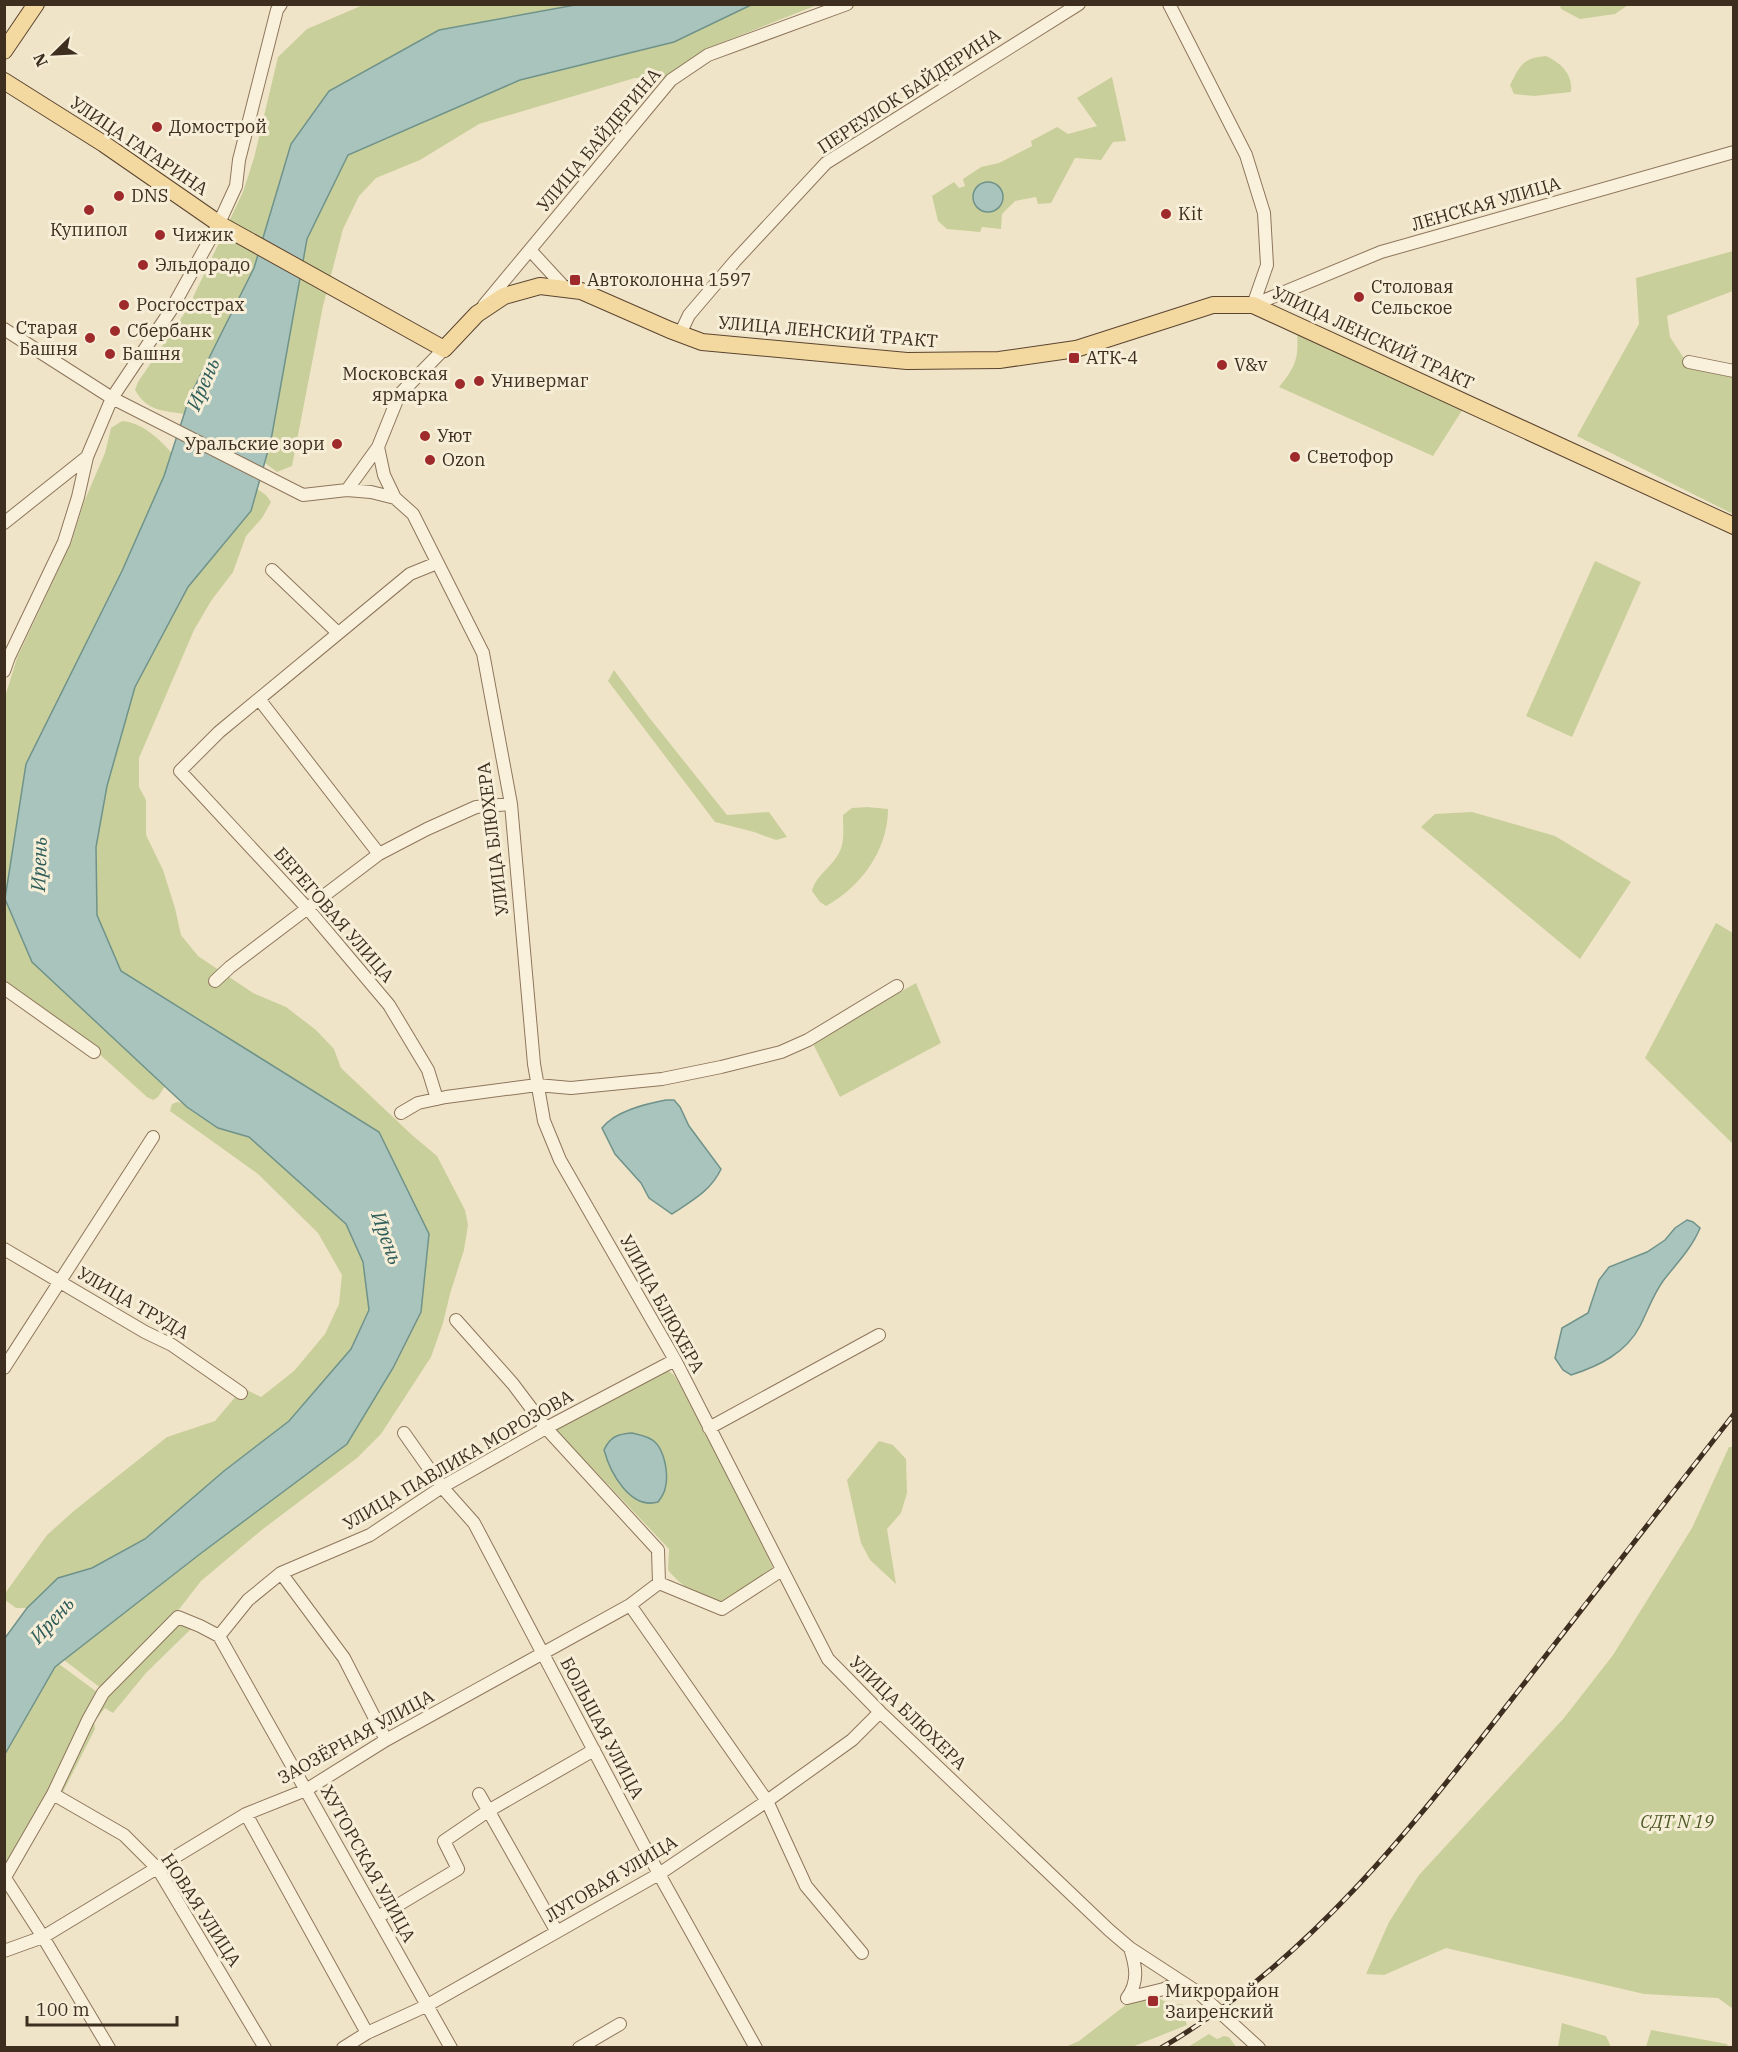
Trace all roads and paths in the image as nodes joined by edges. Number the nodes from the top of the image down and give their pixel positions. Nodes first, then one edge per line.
1 (36, 4) edge
2 (847, 4) edge
3 (1079, 4) edge
4 (1169, 4) edge
5 (275, 6) edge
6 (4, 51) edge
7 (4, 81) edge
8 (1734, 152) edge
9 (220, 224) junction
10 (530, 250) junction
11 (566, 289) junction
12 (1252, 305) junction
13 (477, 314) junction
14 (4, 329) edge
15 (680, 334) junction
16 (444, 349) junction
17 (1689, 362) dead end
18 (1734, 371) edge
19 (112, 398) junction
20 (378, 447) junction
21 (87, 457) junction
22 (347, 490) junction
23 (395, 498) junction
24 (4, 523) edge
25 (1734, 526) edge
26 (437, 563) junction
27 (272, 570) dead end
28 (338, 633) junction
29 (4, 671) edge
30 (259, 699) junction
31 (511, 804) junction
32 (379, 854) junction
33 (308, 909) junction
34 (215, 981) dead end
35 (897, 986) dead end
36 (4, 987) edge
37 (94, 1052) dead end
38 (537, 1085) junction
39 (437, 1099) junction
40 (401, 1113) dead end
41 (153, 1137) dead end
42 (4, 1249) edge
43 (60, 1282) junction
44 (456, 1320) dead end
45 (879, 1335) dead end
46 (675, 1360) junction
47 (4, 1368) edge
48 (241, 1393) dead end
49 (546, 1428) junction
50 (709, 1428) junction
51 (404, 1433) dead end
52 (442, 1487) junction
53 (782, 1570) junction
54 (281, 1573) junction
55 (659, 1584) junction
56 (630, 1605) junction
57 (219, 1636) junction
58 (542, 1653) junction
59 (880, 1713) junction
60 (386, 1740) junction
61 (594, 1750) junction
62 (306, 1790) junction
63 (53, 1794) junction
64 (479, 1794) dead end
65 (767, 1802) junction
66 (488, 1811) junction
67 (246, 1814) junction
68 (158, 1869) junction
69 (659, 1874) junction
70 (5, 1879) edge
71 (378, 1917) junction
72 (557, 1932) junction
73 (43, 1937) junction
74 (1130, 1948) junction
75 (4, 1951) edge
76 (862, 1953) dead end
77 (1180, 1981) junction
78 (426, 2006) junction
79 (620, 2024) dead end
80 (367, 2033) junction
81 (110, 2048) edge
82 (265, 2048) edge
83 (343, 2048) edge
84 (451, 2048) edge
85 (579, 2048) edge
86 (756, 2048) edge
87 (1259, 2048) edge

1 - 6 main road
2 - 10 street, УЛИЦА БАЙДЕРИНА
3 - 15 street, ПЕРЕУЛОК БАЙДЕРИНА
4 - 12 street
5 - 9 street
7 - 9 main road, УЛИЦА ГАГАРИНА
8 - 12 street, ЛЕНСКАЯ УЛИЦА
9 - 16 main road, УЛИЦА ГАГАРИНА
9 - 19 street
10 - 11 street
10 - 13 street, УЛИЦА БАЙДЕРИНА
11 - 13 main road, УЛИЦА ЛЕНСКИЙ ТРАКТ
11 - 15 main road, УЛИЦА ЛЕНСКИЙ ТРАКТ
12 - 15 main road, УЛИЦА ЛЕНСКИЙ ТРАКТ
12 - 25 main road, УЛИЦА ЛЕНСКИЙ ТРАКТ
13 - 16 main road, УЛИЦА ЛЕНСКИЙ ТРАКТ
14 - 19 street
16 - 20 street
17 - 18 street
19 - 21 street
19 - 22 street
20 - 22 street
20 - 23 street, УЛИЦА БЛЮХЕРА
21 - 24 street
21 - 29 street
22 - 23 street
23 - 26 street, УЛИЦА БЛЮХЕРА
26 - 28 street
26 - 31 street, УЛИЦА БЛЮХЕРА
27 - 28 street
28 - 30 street
30 - 32 street
30 - 33 street, БЕРЕГОВАЯ УЛИЦА
31 - 32 street
31 - 38 street, УЛИЦА БЛЮХЕРА
32 - 33 street
33 - 34 street
33 - 39 street, БЕРЕГОВАЯ УЛИЦА
35 - 38 street
36 - 37 street
38 - 39 street
38 - 46 street, УЛИЦА БЛЮХЕРА
39 - 40 street
41 - 43 street
42 - 43 street, УЛИЦА ТРУДА
43 - 47 street
43 - 48 street, УЛИЦА ТРУДА
44 - 49 street
45 - 50 street
46 - 49 street, УЛИЦА ПАВЛИКА МОРОЗОВА
46 - 50 street, УЛИЦА БЛЮХЕРА
49 - 52 street, УЛИЦА ПАВЛИКА МОРОЗОВА
49 - 55 street
50 - 53 street, УЛИЦА БЛЮХЕРА
51 - 52 street, БОЛЬШАЯ УЛИЦА
52 - 54 street, УЛИЦА ПАВЛИКА МОРОЗОВА
52 - 58 street, БОЛЬШАЯ УЛИЦА
53 - 55 street
53 - 59 street, УЛИЦА БЛЮХЕРА
54 - 57 street, УЛИЦА ПАВЛИКА МОРОЗОВА
54 - 60 street
55 - 56 street, ЗАОЗЁРНАЯ УЛИЦА
56 - 58 street, ЗАОЗЁРНАЯ УЛИЦА
56 - 65 street
57 - 62 street, ХУТОРСКАЯ УЛИЦА
57 - 63 street
58 - 60 street, ЗАОЗЁРНАЯ УЛИЦА
58 - 61 street, БОЛЬШАЯ УЛИЦА
59 - 65 street, ЛУГОВАЯ УЛИЦА
59 - 74 street, УЛИЦА БЛЮХЕРА
60 - 62 street, ЗАОЗЁРНАЯ УЛИЦА
61 - 66 street
61 - 69 street, БОЛЬШАЯ УЛИЦА
62 - 67 street, ЗАОЗЁРНАЯ УЛИЦА
62 - 71 street, ХУТОРСКАЯ УЛИЦА
63 - 68 street, НОВАЯ УЛИЦА
63 - 70 street
64 - 66 street
65 - 69 street, ЛУГОВАЯ УЛИЦА
65 - 76 street
66 - 71 street
66 - 72 street
67 - 68 street, ЗАОЗЁРНАЯ УЛИЦА
67 - 80 street
68 - 73 street, ЗАОЗЁРНАЯ УЛИЦА
68 - 82 street, НОВАЯ УЛИЦА
69 - 72 street, ЛУГОВАЯ УЛИЦА
69 - 86 street, БОЛЬШАЯ УЛИЦА
70 - 73 street
71 - 78 street, ХУТОРСКАЯ УЛИЦА
72 - 78 street, ЛУГОВАЯ УЛИЦА
73 - 75 street, ЗАОЗЁРНАЯ УЛИЦА
73 - 81 street
74 - 77 street, УЛИЦА БЛЮХЕРА
74 - 77 street
77 - 87 street, УЛИЦА БЛЮХЕРА
78 - 80 street, ЛУГОВАЯ УЛИЦА
78 - 84 street, ХУТОРСКАЯ УЛИЦА
79 - 85 street
80 - 83 street, ЛУГОВАЯ УЛИЦА

